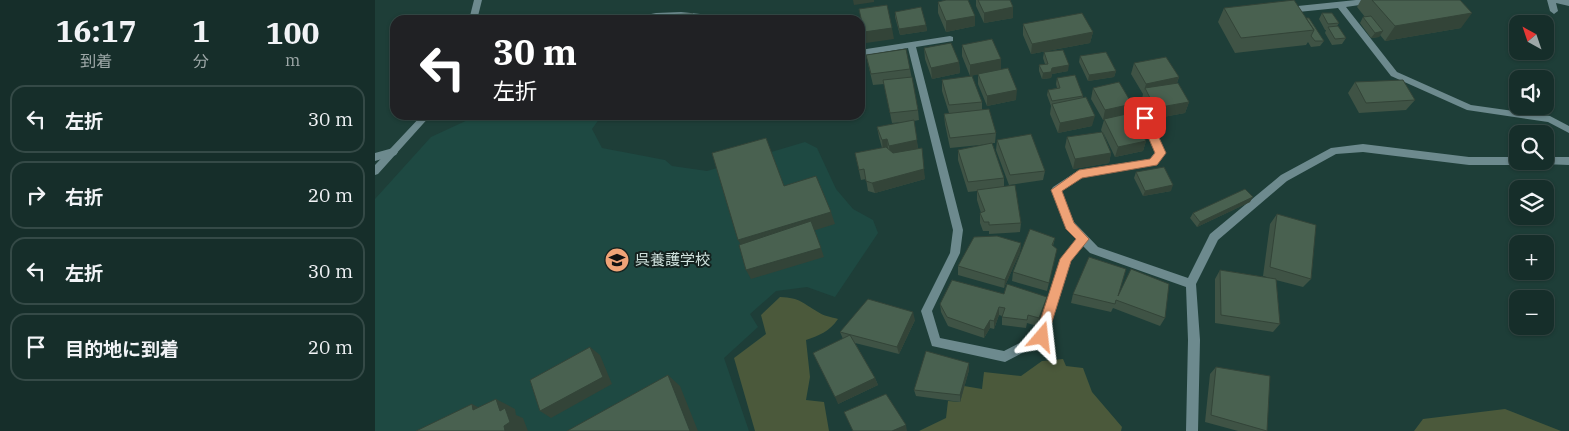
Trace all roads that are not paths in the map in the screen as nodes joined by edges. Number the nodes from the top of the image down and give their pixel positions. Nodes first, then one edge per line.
1 (478, 0) edge
2 (1373, 0) edge
3 (1569, 3) edge
4 (1340, 5) junction
5 (1275, 11) edge
6 (1554, 11) dead end
7 (474, 15) edge
8 (950, 40) dead end
9 (911, 45) junction
10 (865, 52) edge
11 (1137, 100) dead end
12 (422, 120) edge
13 (1569, 130) edge
14 (393, 152) junction
15 (375, 157) edge
16 (1569, 160) edge
17 (1509, 161) edge
18 (1554, 161) edge
19 (375, 171) edge
20 (1083, 239) junction
21 (1191, 284) junction
22 (1191, 431) edge

1 - 7 street
2 - 4 street
3 - 6 street
4 - 5 street
4 - 13 street
8 - 9 street
9 - 10 street
9 - 20 street
11 - 20 street
12 - 14 street
14 - 15 street
14 - 19 street
16 - 18 street
17 - 21 street
20 - 21 street
21 - 22 street

